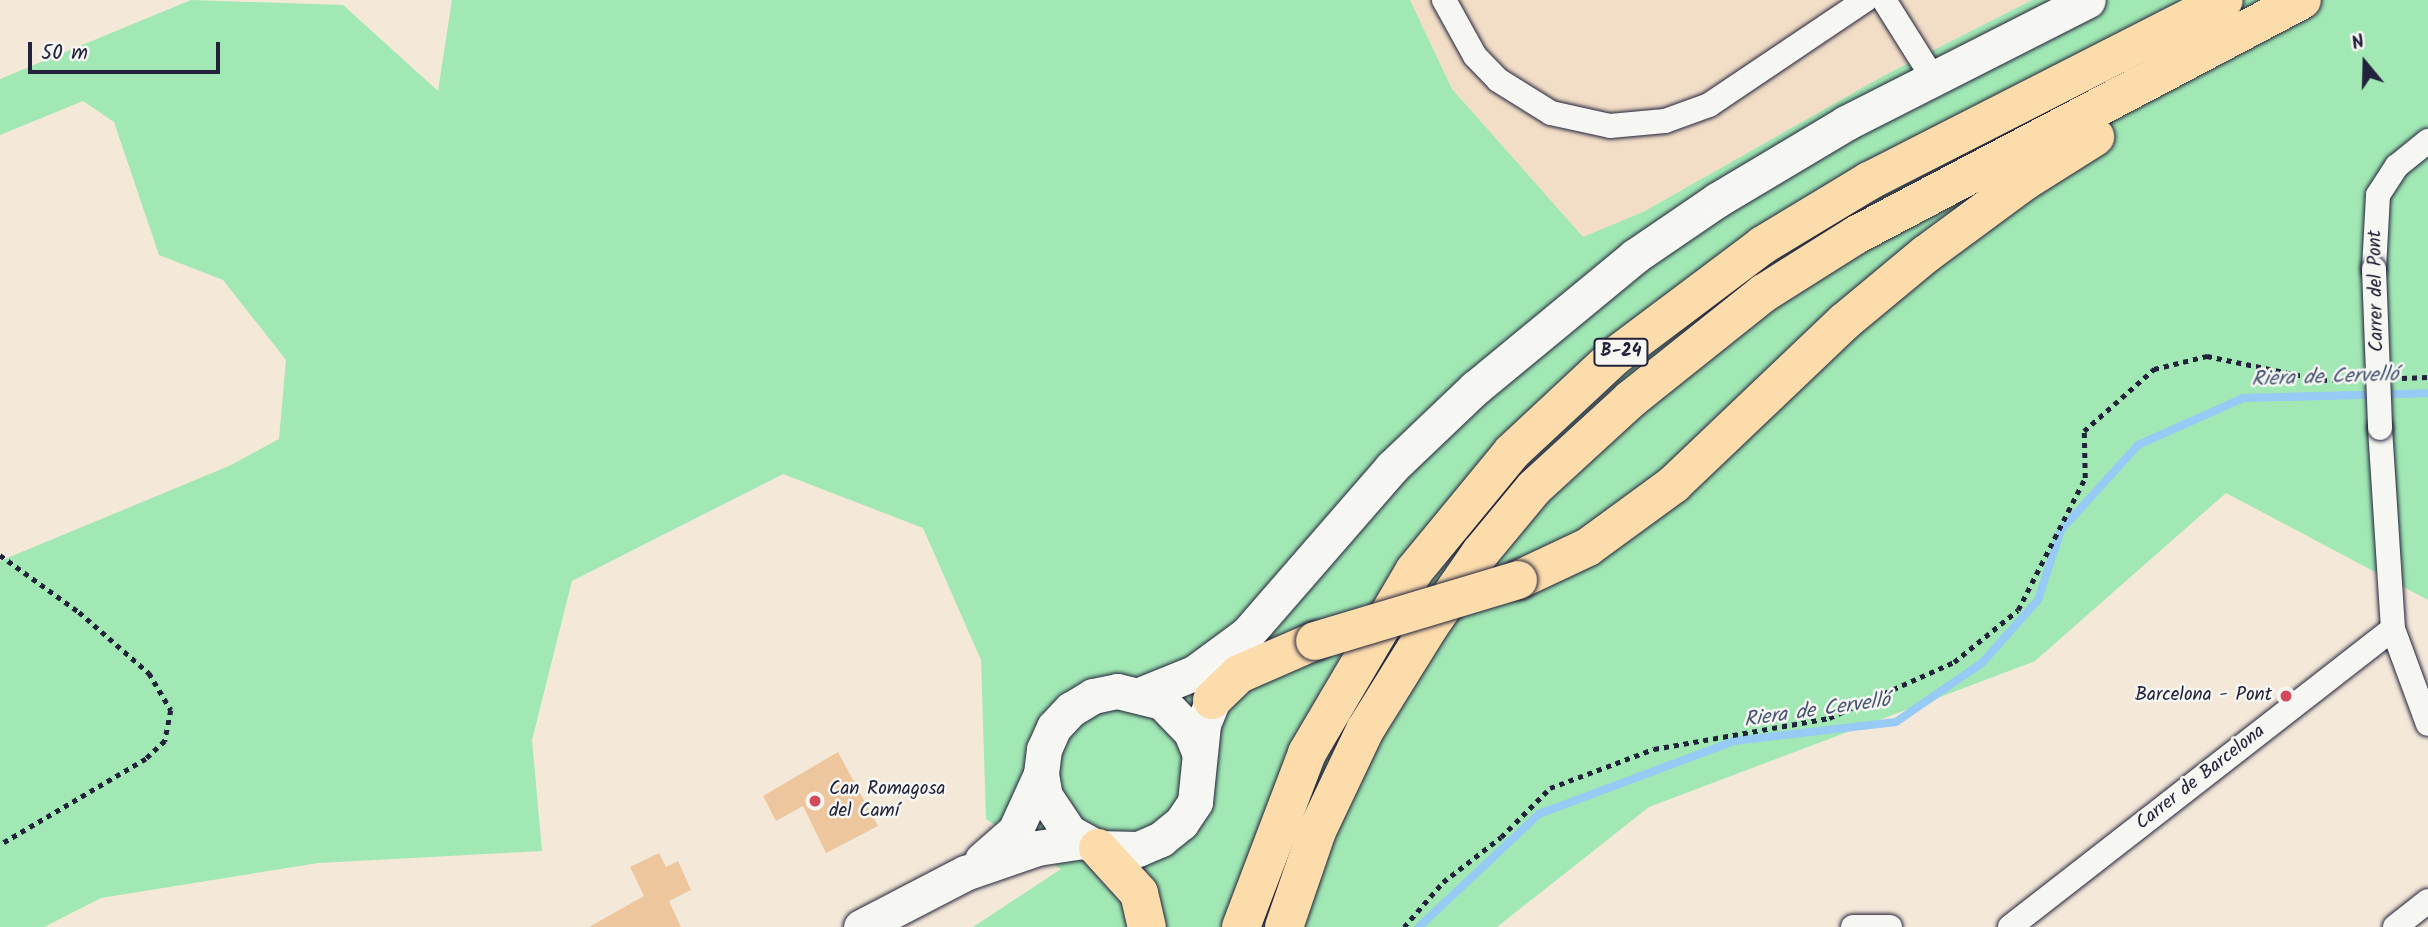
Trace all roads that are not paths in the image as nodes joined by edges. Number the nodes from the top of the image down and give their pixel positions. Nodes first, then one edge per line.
1 (1444, 0) edge
2 (1865, 0) edge
3 (1884, 0) edge
4 (2088, 0) edge
5 (2224, 0) edge
6 (2302, 0) edge
7 (2223, 41) junction
8 (1933, 78) junction
9 (2428, 141) edge
10 (2393, 629) junction
11 (1247, 634) junction
12 (1142, 694) junction
13 (1212, 700) junction
14 (2428, 724) edge
15 (1199, 752) junction
16 (1041, 774) junction
17 (1090, 845) junction
18 (965, 873) junction
19 (2428, 901) edge
20 (860, 927) edge
21 (1147, 927) edge
22 (1241, 927) edge
23 (1284, 927) edge
24 (1853, 927) edge
25 (1890, 927) edge
26 (2010, 927) edge
27 (2395, 927) edge

1 - 2 street
3 - 8 street
4 - 8 street
5 - 22 highway, B-24
6 - 7 highway, B-24
7 - 13 highway, bridge
7 - 23 highway, B-24
8 - 11 street
9 - 10 street, Carrer del Pont, bridge
10 - 14 street, Carrer del Pont
10 - 26 street, Carrer de Barcelona
11 - 12 street
11 - 13 street
12 - 15 street
12 - 16 street
13 - 15 street
15 - 17 street
16 - 17 street
16 - 18 street
17 - 18 street
17 - 21 highway
18 - 20 street
19 - 27 street
24 - 25 street

